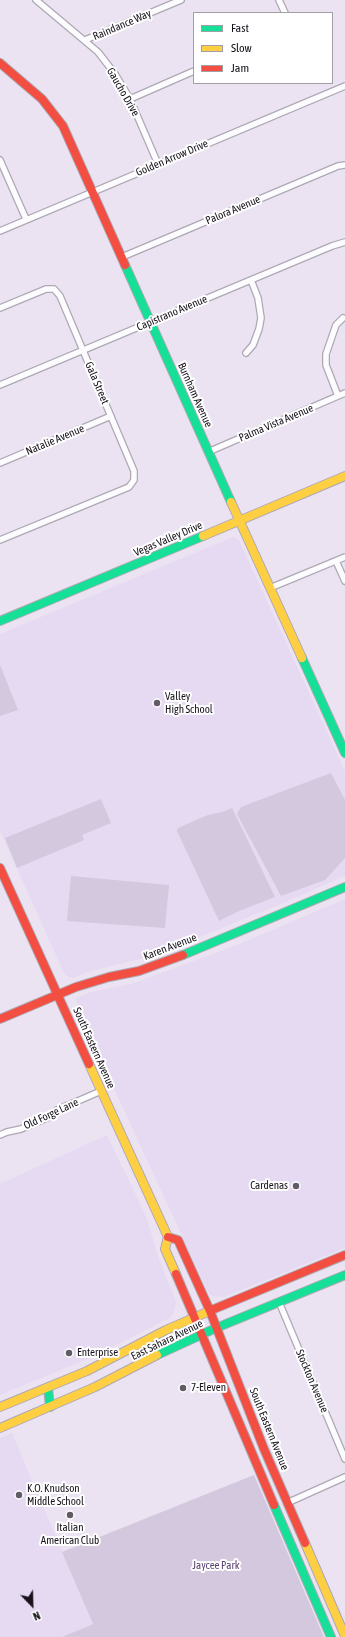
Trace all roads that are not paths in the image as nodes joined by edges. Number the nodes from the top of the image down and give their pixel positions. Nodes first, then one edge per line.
1 (36, 0) edge
2 (181, 0) edge
3 (279, 0) edge
4 (285, 12) edge
5 (85, 40) junction
6 (0, 63) edge
7 (193, 71) edge
8 (345, 86) edge
9 (130, 99) junction
10 (0, 160) edge
11 (158, 164) junction
12 (345, 165) edge
13 (93, 192) junction
14 (26, 220) junction
15 (0, 230) edge
16 (345, 242) edge
17 (122, 257) junction
18 (251, 280) junction
19 (0, 308) edge
20 (343, 318) dead end
21 (150, 322) junction
22 (83, 350) junction
23 (246, 353) dead end
24 (0, 385) edge
25 (345, 393) edge
26 (338, 396) junction
27 (111, 416) junction
28 (208, 452) junction
29 (0, 463) edge
30 (345, 476) edge
31 (240, 521) junction
32 (0, 540) edge
33 (345, 557) edge
34 (336, 561) junction
35 (345, 581) edge
36 (270, 588) junction
37 (0, 621) edge
38 (345, 753) edge
39 (0, 868) edge
40 (345, 887) edge
41 (58, 995) junction
42 (0, 1019) edge
43 (101, 1091) junction
44 (0, 1135) edge
45 (168, 1237) junction
46 (345, 1255) edge
47 (345, 1276) edge
48 (279, 1302) junction
49 (210, 1311) junction
50 (194, 1317) junction
51 (216, 1328) junction
52 (201, 1335) junction
53 (48, 1388) junction
54 (0, 1407) edge
55 (50, 1407) junction
56 (0, 1428) edge
57 (345, 1459) edge
58 (256, 1464) junction
59 (345, 1477) edge
60 (287, 1503) junction
61 (282, 1523) junction
62 (309, 1554) junction
63 (345, 1636) edge
64 (331, 1637) edge

1 - 5 street, Gaucho Drive
2 - 5 street, Raindance Way
3 - 4 street
5 - 9 street, Gaucho Drive
6 - 13 main road, Burnham Avenue
7 - 9 street
8 - 11 street, Golden Arrow Drive
9 - 11 street, Gaucho Drive
10 - 14 street
11 - 13 street, Golden Arrow Drive
12 - 17 street, Palora Avenue
13 - 14 street, Golden Arrow Drive
13 - 17 main road, Burnham Avenue
14 - 15 street, Golden Arrow Drive
16 - 18 street, Capistrano Avenue
17 - 21 main road, Burnham Avenue
18 - 21 street, Capistrano Avenue
18 - 23 street
19 - 22 street, Gala Street
20 - 26 street
21 - 22 street, Capistrano Avenue
21 - 28 main road, Burnham Avenue
22 - 24 street, Capistrano Avenue
22 - 27 street, Gala Street
25 - 26 street, Palma Vista Avenue
26 - 28 street, Palma Vista Avenue
27 - 29 street, Natalie Avenue
27 - 32 street, Gala Street
28 - 31 main road, Burnham Avenue
30 - 31 main road, Vegas Valley Drive
31 - 36 main road, Burnham Avenue
31 - 37 main road, Vegas Valley Drive
33 - 34 street
34 - 35 street
34 - 36 street
36 - 38 main road, Burnham Avenue
39 - 41 main road, South Eastern Avenue
40 - 41 main road, Karen Avenue
41 - 42 main road, Karen Avenue
41 - 43 main road, South Eastern Avenue
43 - 44 street, Old Forge Lane
43 - 45 main road, South Eastern Avenue
45 - 49 main road, South Eastern Avenue
45 - 50 main road, South Eastern Avenue
46 - 49 main road, East Sahara Avenue
47 - 48 main road, East Sahara Avenue
48 - 51 main road, East Sahara Avenue
48 - 57 street, Stockton Avenue
49 - 50 main road, East Sahara Avenue
49 - 51 main road, South Eastern Avenue
50 - 52 main road, South Eastern Avenue
50 - 53 main road, East Sahara Avenue
51 - 52 main road, East Sahara Avenue
51 - 60 main road, South Eastern Avenue
52 - 55 main road, East Sahara Avenue
52 - 58 main road, South Eastern Avenue
53 - 54 main road, East Sahara Avenue
53 - 55 main road
55 - 56 main road, East Sahara Avenue
58 - 60 main road
58 - 61 main road, South Eastern Avenue
59 - 60 street
60 - 62 main road, South Eastern Avenue
61 - 62 main road
61 - 64 main road, South Eastern Avenue
62 - 63 main road, South Eastern Avenue

